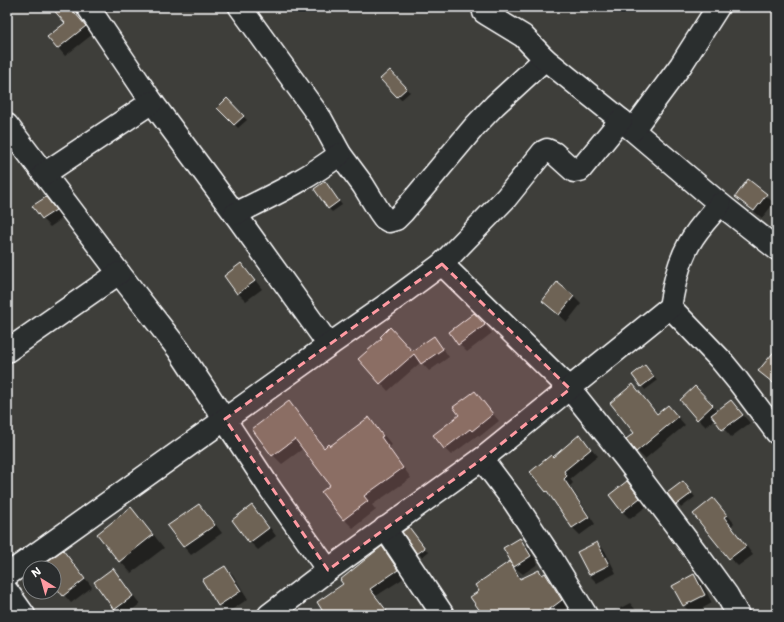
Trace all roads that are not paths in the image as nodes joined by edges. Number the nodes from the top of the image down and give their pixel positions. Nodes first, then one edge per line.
1 (88, 7) edge
2 (240, 7) edge
3 (483, 7) edge
4 (718, 7) edge
5 (545, 59) junction
6 (152, 102) junction
7 (627, 125) junction
8 (7, 126) edge
9 (340, 154) junction
10 (44, 174) junction
11 (720, 204) junction
12 (236, 214) junction
13 (777, 249) edge
14 (442, 264) junction
15 (119, 273) junction
16 (670, 307) junction
17 (329, 345) junction
18 (7, 351) edge
19 (570, 389) junction
20 (225, 419) junction
21 (777, 433) edge
22 (482, 459) junction
23 (386, 528) junction
24 (328, 570) junction
25 (7, 575) edge
26 (7, 591) edge
27 (24, 615) edge
28 (268, 615) edge
29 (443, 615) edge
30 (586, 615) edge
31 (738, 615) edge

1 - 6 street
2 - 9 street
3 - 5 street
4 - 7 street
5 - 7 street
5 - 9 street
6 - 10 street
6 - 12 street
7 - 11 street
7 - 14 street
8 - 10 street
9 - 12 street
10 - 15 street
11 - 13 street
11 - 16 street
12 - 17 street
14 - 17 street
14 - 19 street
15 - 18 street
15 - 20 street
16 - 19 street
16 - 21 street
17 - 20 street
19 - 22 street
19 - 31 street
20 - 24 street
20 - 25 street
22 - 23 street
22 - 30 street
23 - 24 street
23 - 29 street
24 - 28 street
26 - 27 street

